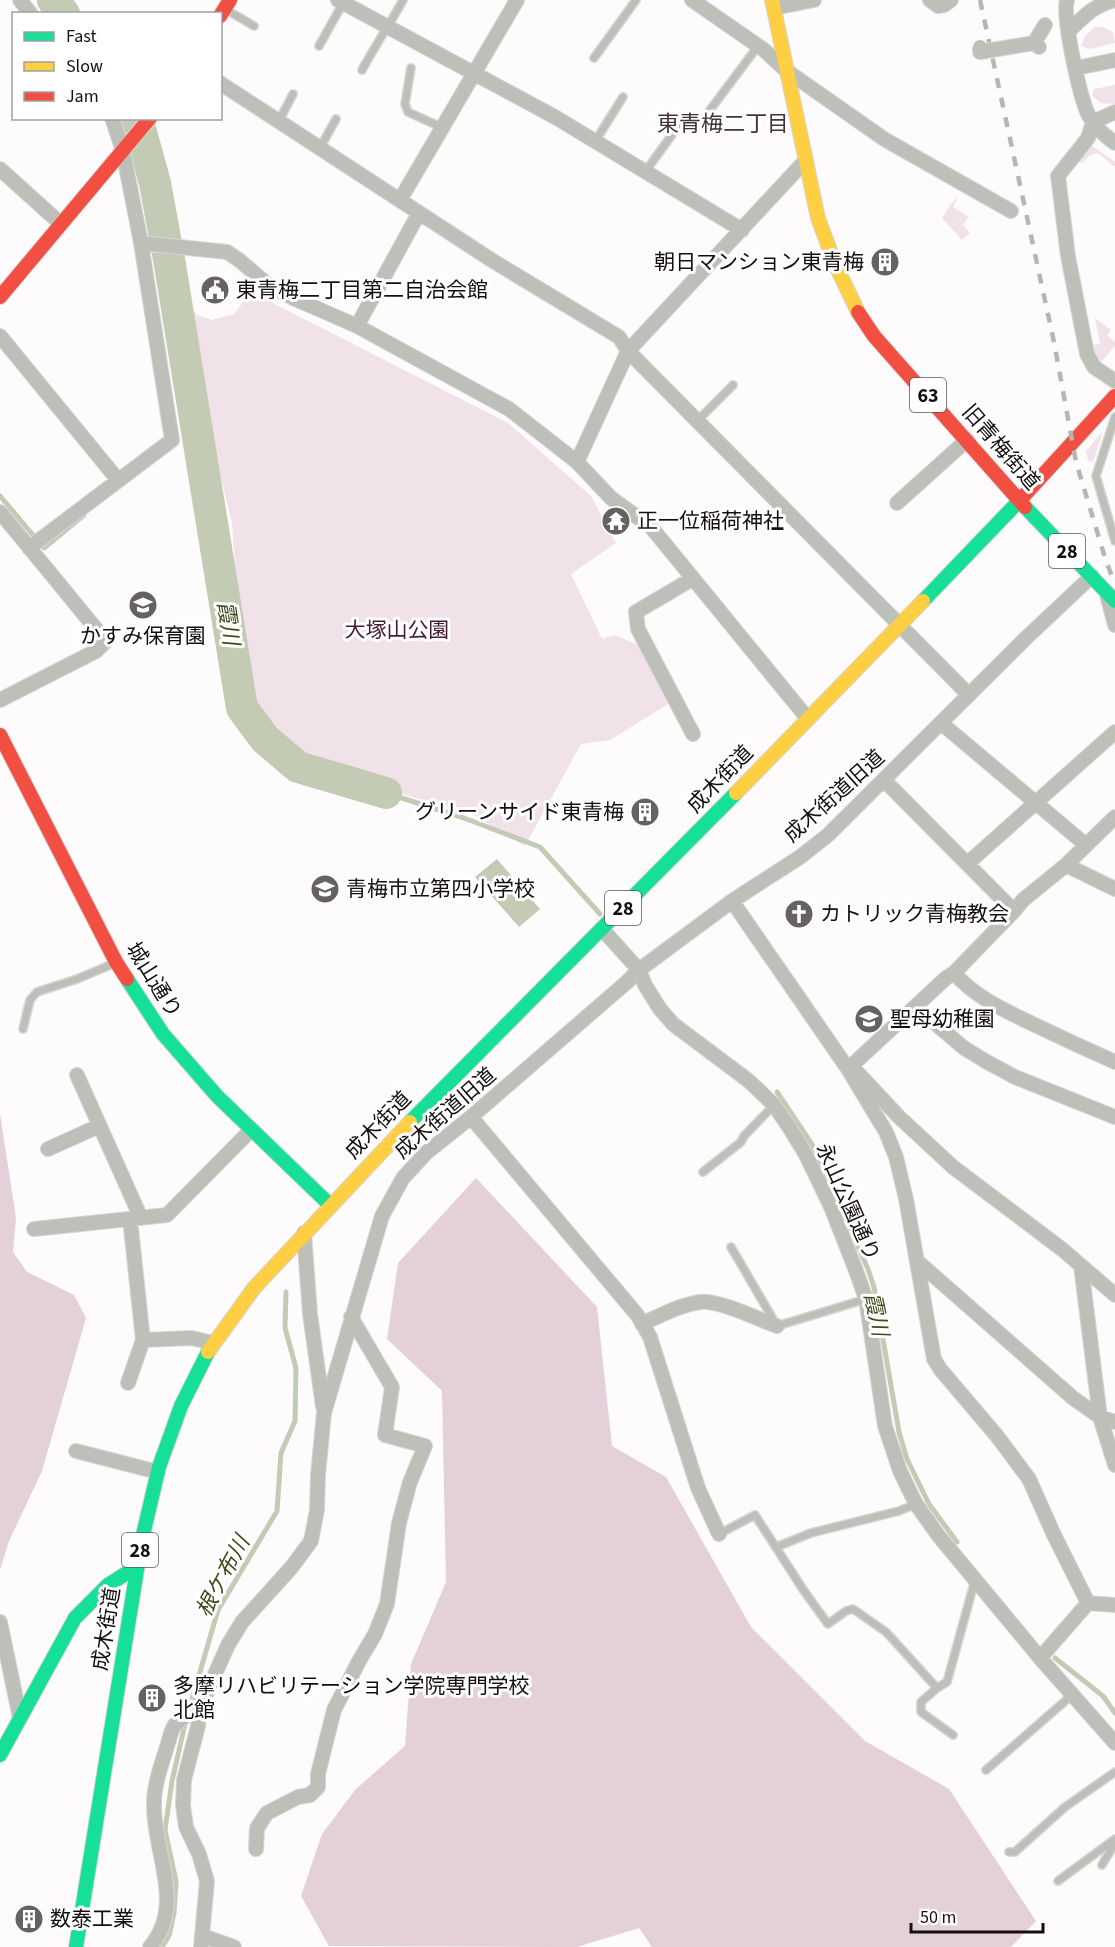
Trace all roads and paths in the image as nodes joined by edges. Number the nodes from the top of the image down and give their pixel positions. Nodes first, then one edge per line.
1 (20, 0) edge
2 (403, 0) edge
3 (517, 0) edge
4 (636, 0) edge
5 (692, 0) edge
6 (814, 0) edge
7 (930, 0) edge
8 (951, 0) edge
9 (1067, 0) edge
10 (1115, 0) edge
11 (340, 1) edge
12 (773, 4) edge
13 (225, 8) edge
14 (29, 12) edge
15 (1045, 25) dead end
16 (254, 26) dead end
17 (388, 27) junction
18 (1068, 32) junction
19 (319, 46) dead end
20 (758, 46) junction
21 (980, 47) dead end
22 (594, 58) dead end
23 (1115, 60) edge
24 (411, 68) dead end
25 (1076, 68) junction
26 (362, 70) dead end
27 (786, 71) junction
28 (475, 74) junction
29 (222, 84) edge
30 (293, 94) dead end
31 (623, 97) dead end
32 (1115, 112) edge
33 (336, 119) dead end
34 (113, 120) edge
35 (148, 120) edge
36 (279, 121) junction
37 (682, 122) dead end
38 (701, 122) dead end
39 (1093, 122) junction
40 (443, 128) junction
41 (596, 140) junction
42 (1115, 143) edge
43 (126, 147) junction
44 (320, 148) junction
45 (805, 161) junction
46 (0, 169) edge
47 (645, 172) junction
48 (400, 200) junction
49 (1011, 211) dead end
50 (418, 213) junction
51 (61, 224) junction
52 (742, 230) junction
53 (145, 244) junction
54 (0, 297) edge
55 (357, 326) junction
56 (0, 336) edge
57 (628, 351) junction
58 (1115, 381) edge
59 (733, 385) dead end
60 (1115, 396) edge
61 (1111, 414) edge
62 (697, 421) junction
63 (967, 440) junction
64 (577, 462) junction
65 (118, 480) junction
66 (1020, 500) junction
67 (897, 503) dead end
68 (0, 512) edge
69 (1115, 542) edge
70 (30, 548) junction
71 (1092, 576) junction
72 (692, 579) junction
73 (1111, 597) edge
74 (900, 625) junction
75 (1115, 625) edge
76 (969, 695) junction
77 (0, 700) edge
78 (808, 719) junction
79 (941, 723) junction
80 (1115, 732) edge
81 (693, 734) dead end
82 (0, 735) edge
83 (884, 780) junction
84 (1036, 802) junction
85 (1115, 817) edge
86 (1086, 845) junction
87 (968, 863) junction
88 (1066, 865) junction
89 (1115, 889) edge
90 (732, 901) junction
91 (1014, 911) junction
92 (602, 929) junction
93 (116, 962) junction
94 (639, 970) junction
95 (954, 973) junction
96 (916, 1007) junction
97 (23, 1029) dead end
98 (1115, 1062) edge
99 (850, 1068) junction
100 (77, 1075) dead end
101 (774, 1105) junction
102 (1115, 1117) edge
103 (471, 1118) junction
104 (99, 1126) junction
105 (251, 1130) junction
106 (48, 1149) dead end
107 (703, 1172) dead end
108 (330, 1205) junction
109 (136, 1219) junction
110 (34, 1229) dead end
111 (304, 1233) junction
112 (731, 1247) dead end
113 (917, 1261) junction
114 (1081, 1266) junction
115 (1115, 1295) edge
116 (866, 1299) junction
117 (351, 1317) junction
118 (642, 1324) junction
119 (777, 1326) junction
120 (143, 1340) junction
121 (213, 1343) junction
122 (128, 1383) dead end
123 (324, 1413) junction
124 (1100, 1417) junction
125 (1115, 1422) edge
126 (76, 1451) dead end
127 (1115, 1465) edge
128 (158, 1472) junction
129 (916, 1504) junction
130 (719, 1534) joint
131 (776, 1547) junction
132 (138, 1566) junction
133 (975, 1580) junction
134 (1088, 1603) junction
135 (1115, 1605) edge
136 (0, 1622) edge
137 (1040, 1658) junction
138 (937, 1688) junction
139 (1072, 1695) junction
140 (200, 1702) junction
141 (20, 1718) junction
142 (953, 1735) dead end
143 (1115, 1743) edge
144 (0, 1755) edge
145 (986, 1770) dead end
146 (1115, 1772) edge
147 (1115, 1841) edge
148 (256, 1849) dead end
149 (1009, 1852) dead end
150 (1102, 1865) dead end
151 (1058, 1881) dead end
152 (202, 1942) edge
153 (76, 1947) edge
154 (150, 1947) edge
155 (234, 1947) edge

1 - 14 street
2 - 17 lane
3 - 28 street
4 - 22 lane
5 - 20 street
6 - 12 street
7 - 8 street
9 - 18 street
10 - 18 street
11 - 17 street
11 - 19 lane
12 - 27 main road, 63
13 - 16 lane
15 - 21 street, bridge
17 - 26 lane
17 - 28 street
18 - 25 street
20 - 27 street
20 - 38 lane
23 - 25 street
24 - 40 lane
25 - 39 street
27 - 45 main road, 63
27 - 49 street
28 - 40 street
28 - 41 street
29 - 36 street
30 - 36 lane
31 - 41 lane
32 - 39 street
33 - 44 lane
34 - 43 street
35 - 43 main road
36 - 44 street
37 - 47 lane
39 - 42 street
39 - 58 street
40 - 48 street
41 - 47 street
43 - 51 main road
43 - 53 street
44 - 48 street
45 - 52 street
45 - 63 main road, 旧青梅街道 / 63
46 - 51 street
47 - 52 street
48 - 50 street
50 - 55 street
50 - 57 street
51 - 54 main road
52 - 57 street
53 - 55 street
53 - 65 street
55 - 64 street
56 - 65 street
57 - 62 street
57 - 64 street
59 - 62 lane
60 - 61 main road, 成木街道
61 - 66 main road, 成木街道
61 - 69 lane
62 - 74 street
63 - 66 main road, 旧青梅街道 / 63
63 - 67 street
64 - 72 street
65 - 70 street
66 - 71 main road, 旧青梅街道 / 28
66 - 74 main road, 成木街道 / 28
68 - 70 street
70 - 77 street
71 - 73 main road, 旧青梅街道 / 28
71 - 76 street, 成木街道旧道
72 - 78 street
72 - 81 street
73 - 75 street
74 - 76 street
74 - 78 main road, 成木街道 / 28
76 - 79 street, 成木街道旧道
78 - 92 main road, 成木街道 / 28
79 - 83 street, 成木街道旧道
79 - 84 street
80 - 84 street
82 - 93 main road, 城山通り
83 - 87 street
83 - 90 street, 成木街道旧道
84 - 86 street
84 - 87 street
85 - 86 street
86 - 88 street
87 - 91 street
88 - 89 street
88 - 91 street
90 - 94 street, 成木街道旧道
90 - 99 street
91 - 95 street
92 - 94 street, 永山公園通り
92 - 108 main road, 成木街道 / 28
93 - 97 lane
93 - 105 main road, 城山通り
94 - 101 street, 永山公園通り
94 - 103 street, 成木街道旧道
95 - 96 street
95 - 98 street
96 - 99 street
96 - 102 street
99 - 113 street
99 - 114 street
100 - 104 street
101 - 107 lane
101 - 116 street, 永山公園通り
103 - 117 street, 成木街道旧道
103 - 118 street
104 - 106 street
104 - 109 street
105 - 108 main road, 城山通り
105 - 109 street
108 - 111 main road, 成木街道 / 28
109 - 110 street
109 - 120 street
111 - 121 main road, 成木街道 / 28
111 - 123 street
112 - 119 lane
113 - 124 street
113 - 134 street
114 - 115 street
114 - 124 street
116 - 119 lane
116 - 129 street, 永山公園通り
117 - 123 street, 成木街道旧道
117 - 148 street
118 - 119 street
118 - 130 street
120 - 121 street
120 - 122 street
121 - 128 main road, 成木街道 / 28
123 - 140 street, 成木街道旧道
124 - 125 street
124 - 127 street
126 - 128 street
128 - 132 main road, 成木街道 / 28
129 - 131 lane
129 - 133 street, 永山公園通り
130 - 131 lane
131 - 138 lane
132 - 141 main road
132 - 153 main road, 成木街道 / 28
133 - 137 street, 永山公園通り
133 - 138 lane
134 - 135 street
134 - 137 street
136 - 141 street
137 - 139 street, 永山公園通り
138 - 142 lane
139 - 143 street, 永山公園通り
139 - 145 lane
140 - 152 street
140 - 154 street, 成木街道旧道
141 - 144 main road
146 - 149 lane
147 - 150 lane
147 - 151 lane
152 - 155 street

